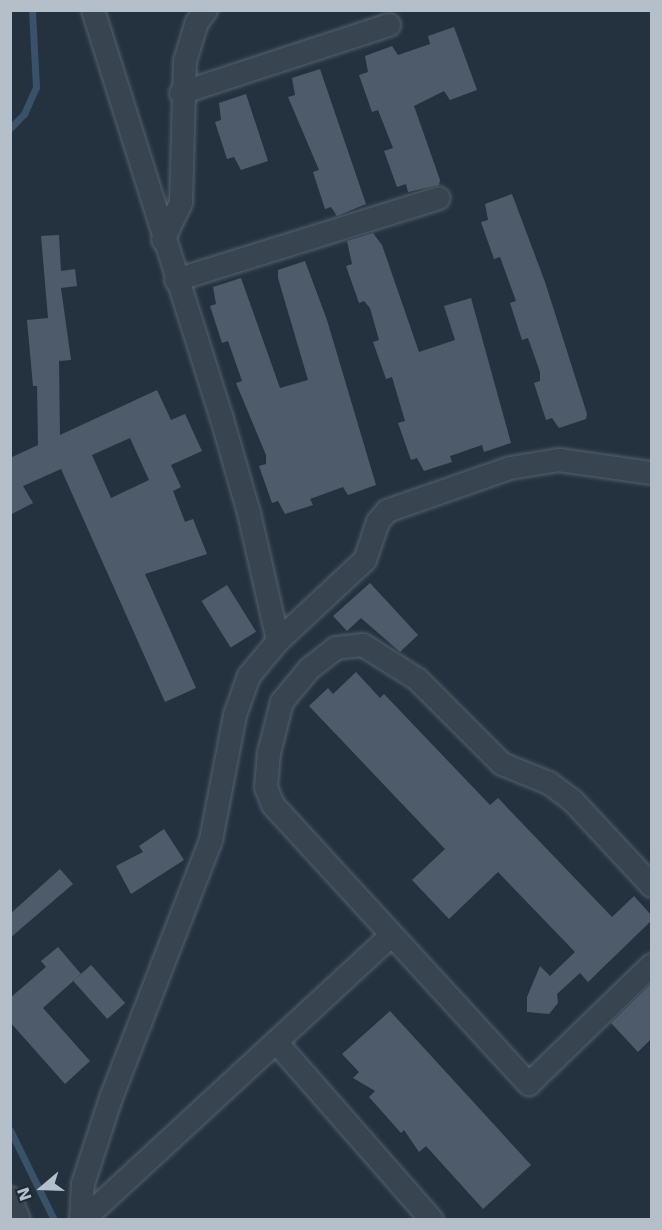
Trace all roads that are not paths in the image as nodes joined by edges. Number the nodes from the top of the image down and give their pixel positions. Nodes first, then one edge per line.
1 (93, 10) edge
2 (206, 10) edge
3 (389, 25) dead end
4 (181, 93) junction
5 (440, 198) dead end
6 (163, 240) junction
7 (176, 280) junction
8 (651, 473) edge
9 (278, 640) junction
10 (651, 886) edge
11 (391, 936) junction
12 (651, 966) edge
13 (276, 1042) junction
14 (10, 1198) edge
15 (86, 1218) edge
16 (19, 1220) edge
17 (432, 1220) edge

1 - 6 street
2 - 4 street
3 - 4 street
4 - 6 street
5 - 7 street
6 - 7 street
7 - 9 street
8 - 9 street
9 - 15 street
10 - 11 street
11 - 12 street
11 - 13 street
13 - 15 street
13 - 17 street
14 - 16 street

